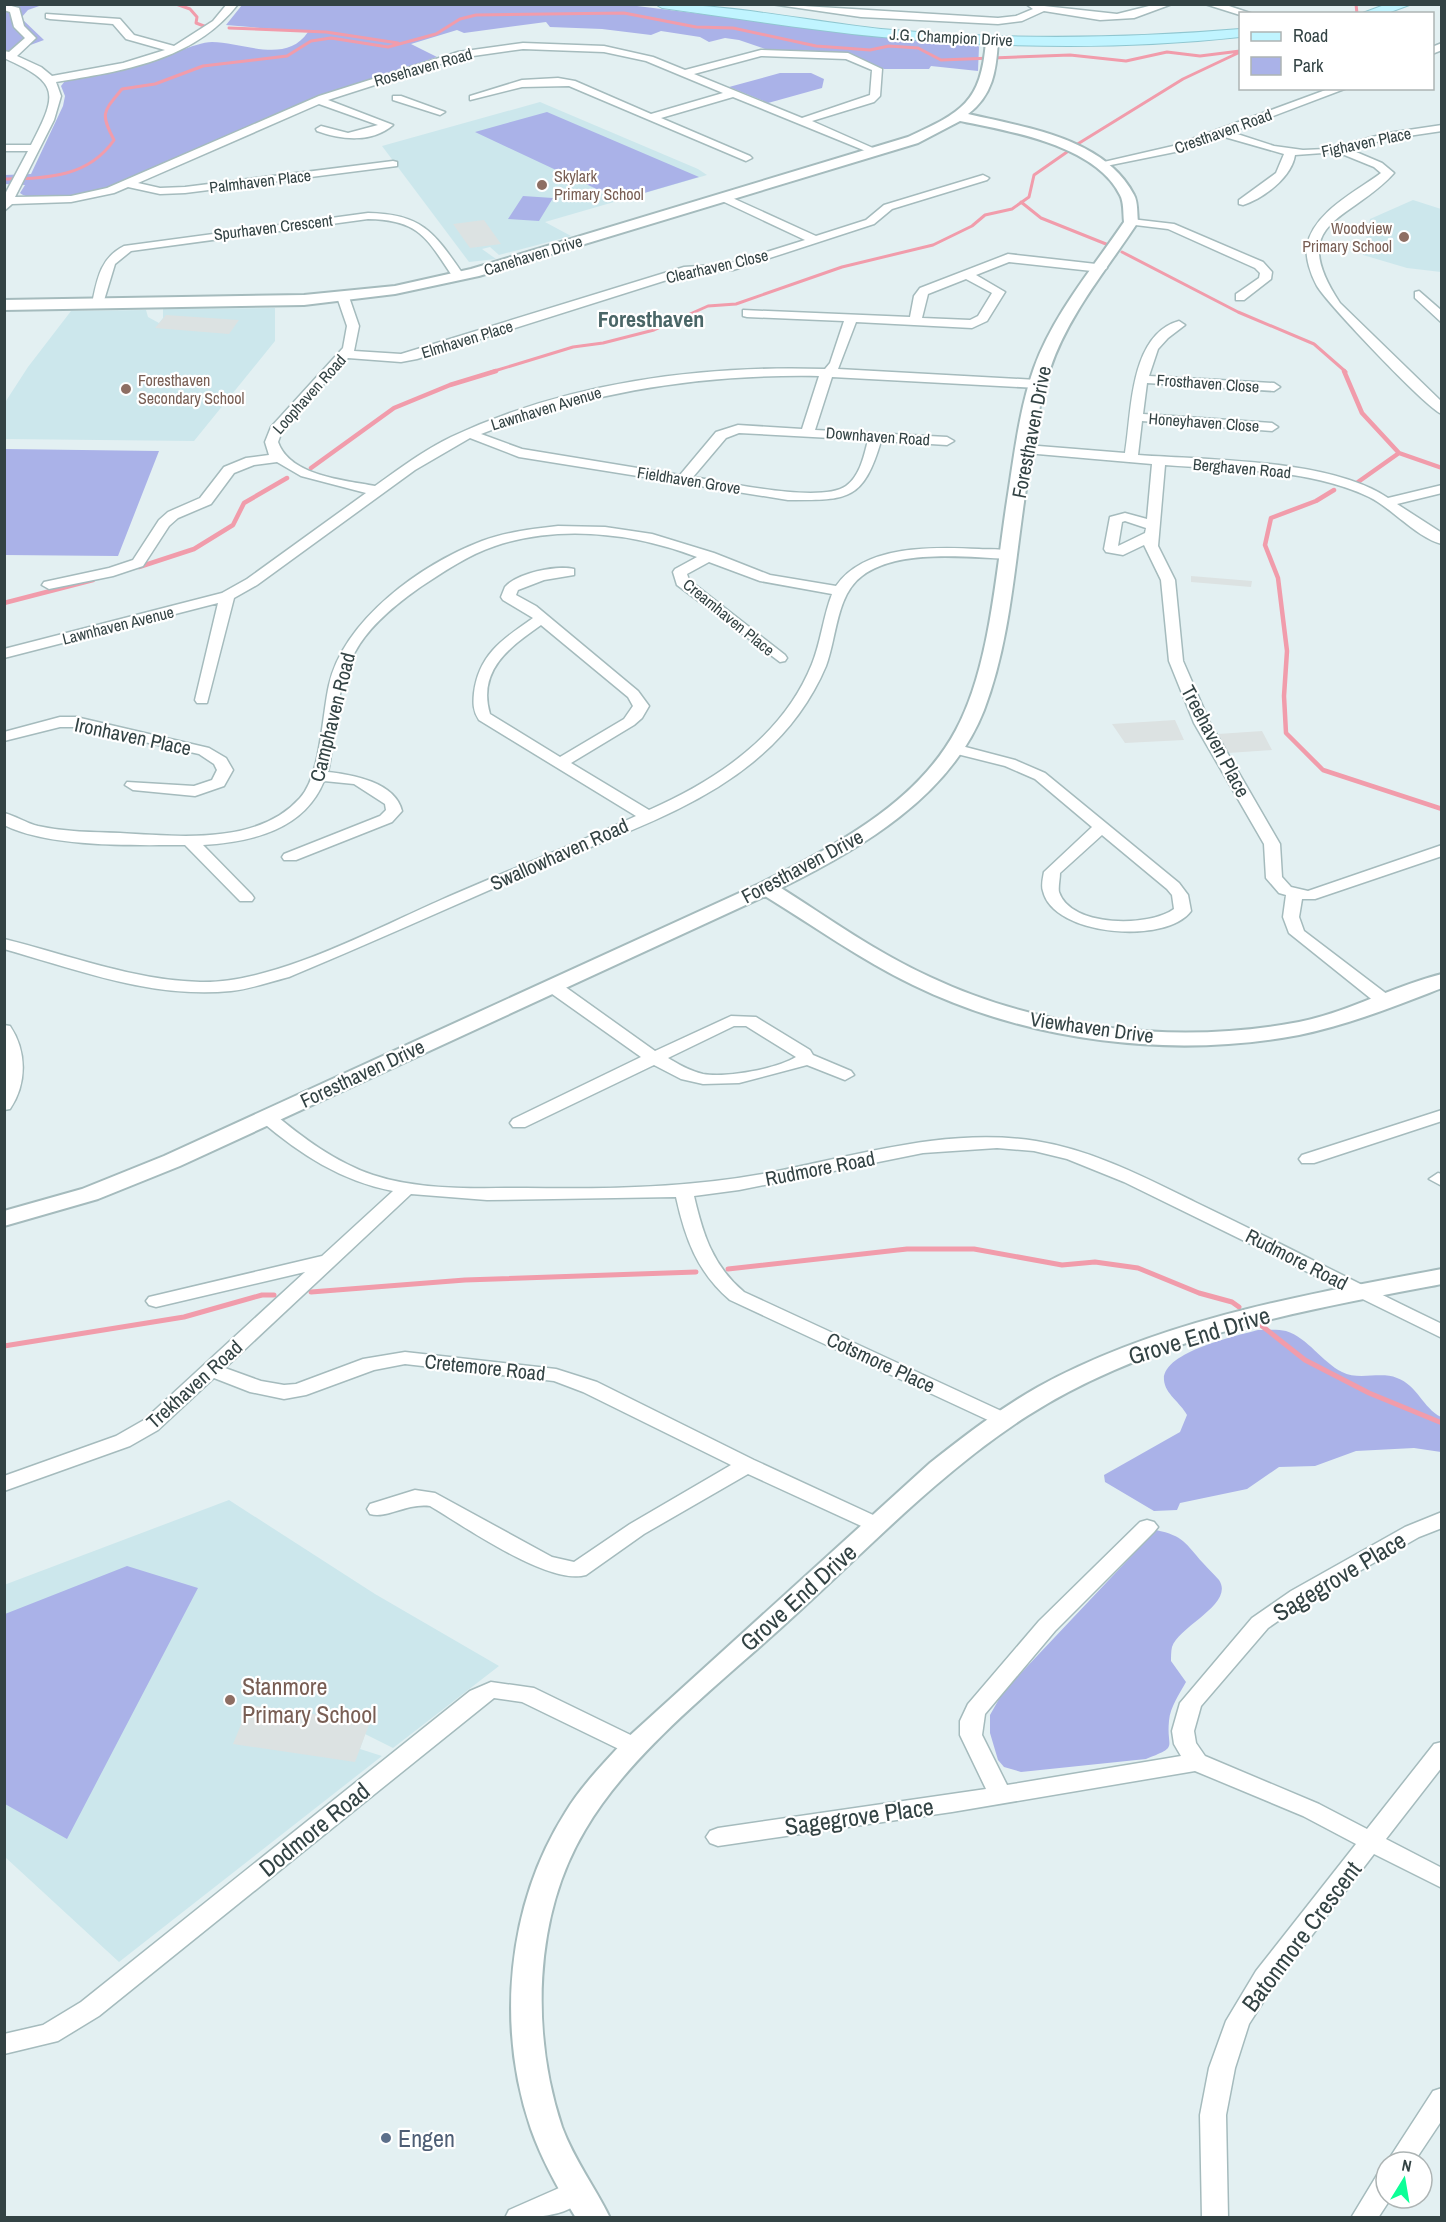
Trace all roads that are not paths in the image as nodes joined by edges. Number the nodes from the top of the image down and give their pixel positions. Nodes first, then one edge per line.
1 (233, 4) edge
2 (662, 4) edge
3 (776, 4) edge
4 (1029, 4) edge
5 (1167, 4) edge
6 (1210, 4) edge
7 (1405, 4) edge
8 (4, 7) edge
9 (1043, 8) junction
10 (1240, 12) edge
11 (1375, 12) edge
12 (50, 16) dead end
13 (1239, 33) edge
14 (173, 49) junction
15 (991, 52) junction
16 (8, 55) edge
17 (685, 73) junction
18 (50, 80) junction
19 (1337, 90) edge
20 (735, 93) junction
21 (397, 98) dead end
22 (474, 98) dead end
23 (318, 100) junction
24 (420, 105) junction
25 (440, 112) dead end
26 (957, 116) junction
27 (389, 117) junction
28 (651, 117) junction
29 (802, 121) junction
30 (1442, 128) edge
31 (321, 129) dead end
32 (1222, 133) junction
33 (4, 148) edge
34 (35, 148) junction
35 (1338, 149) junction
36 (877, 152) junction
37 (1290, 153) junction
38 (746, 159) dead end
39 (393, 164) dead end
40 (1101, 164) junction
41 (983, 178) dead end
42 (127, 184) junction
43 (724, 198) junction
44 (1243, 202) dead end
45 (6, 205) edge
46 (1131, 222) junction
47 (815, 240) junction
48 (1101, 268) junction
49 (966, 274) junction
50 (459, 277) junction
51 (1419, 295) dead end
52 (343, 297) junction
53 (1240, 297) dead end
54 (585, 302) joint
55 (98, 304) junction
56 (4, 306) edge
57 (747, 313) dead end
58 (851, 319) junction
59 (1442, 319) edge
60 (915, 323) junction
61 (1179, 325) dead end
62 (347, 354) junction
63 (828, 371) junction
64 (1142, 378) junction
65 (1037, 384) junction
66 (1274, 387) dead end
67 (1442, 410) edge
68 (1137, 417) junction
69 (1272, 428) dead end
70 (808, 432) junction
71 (470, 434) junction
72 (876, 436) junction
73 (947, 441) dead end
74 (1026, 449) junction
75 (278, 458) junction
76 (1131, 458) junction
77 (1159, 461) junction
78 (684, 479) junction
79 (1441, 489) edge
80 (378, 491) junction
81 (1387, 502) junction
82 (1442, 540) edge
83 (1008, 555) junction
84 (710, 556) junction
85 (569, 572) dead end
86 (49, 585) dead end
87 (841, 591) junction
88 (226, 596) junction
89 (540, 619) junction
90 (4, 654) edge
91 (780, 658) dead end
92 (202, 700) dead end
93 (4, 737) edge
94 (954, 749) junction
95 (560, 763) junction
96 (320, 776) junction
97 (134, 785) dead end
98 (647, 816) junction
99 (4, 818) edge
100 (1102, 827) junction
101 (191, 842) junction
102 (1442, 850) edge
103 (290, 857) dead end
104 (766, 888) junction
105 (1299, 895) junction
106 (246, 898) dead end
107 (4, 944) edge
108 (1442, 981) edge
109 (550, 985) junction
110 (1386, 1002) junction
111 (4, 1030) edge
112 (656, 1058) junction
113 (806, 1058) junction
114 (845, 1075) dead end
115 (4, 1105) edge
116 (1442, 1114) edge
117 (267, 1117) junction
118 (519, 1123) dead end
119 (1308, 1159) dead end
120 (406, 1188) junction
121 (684, 1192) junction
122 (4, 1219) edge
123 (328, 1260) junction
124 (1442, 1276) edge
125 (1360, 1292) junction
126 (156, 1301) dead end
127 (1442, 1332) edge
128 (212, 1370) junction
129 (1003, 1420) junction
130 (747, 1465) junction
131 (4, 1484) edge
132 (376, 1509) dead end
133 (1442, 1519) edge
134 (877, 1525) junction
135 (1147, 1527) dead end
136 (635, 1747) junction
137 (1442, 1750) edge
138 (1197, 1762) junction
139 (1000, 1794) junction
140 (718, 1837) dead end
141 (1371, 1842) junction
142 (1442, 1879) edge
143 (4, 2044) edge
144 (1442, 2098) edge
145 (1408, 2150) edge
146 (574, 2192) junction
147 (1374, 2202) edge
148 (518, 2217) edge
149 (594, 2217) edge
150 (1215, 2217) edge
151 (1364, 2217) edge

1 - 14 street
2 - 15 main road, J.G. Champion Drive
3 - 9 street
4 - 9 street
5 - 9 street
6 - 10 street
7 - 11 main road
8 - 16 street
12 - 14 street
13 - 15 main road, J.G. Champion Drive
14 - 18 street
15 - 26 street, Canehaven Drive
16 - 18 street
17 - 20 street, Rosehaven Road
17 - 23 street, Rosehaven Road
17 - 29 street
18 - 34 street
19 - 32 street, Cresthaven Road
20 - 28 street
20 - 29 street, Rosehaven Road
21 - 24 street
22 - 28 street
23 - 27 street
23 - 42 street, Rosehaven Road
24 - 25 street
24 - 27 street
26 - 36 street, Canehaven Drive
26 - 40 street
27 - 31 street
28 - 38 street
29 - 36 street, Rosehaven Road
30 - 35 street, Fighaven Place
32 - 37 street, Fighaven Place
32 - 40 street, Cresthaven Road
33 - 34 street
34 - 45 street
35 - 37 street, Fighaven Place
35 - 67 street
36 - 43 street, Canehaven Drive
37 - 44 street
39 - 42 street, Palmhaven Place
40 - 46 street
41 - 47 street, Clearhaven Close
42 - 45 street, Rosehaven Road
43 - 47 street, Clearhaven Close
43 - 50 street, Canehaven Drive
46 - 48 street, Foresthaven Drive
46 - 53 street
47 - 54 street, Clearhaven Close
48 - 49 street
48 - 65 street, Foresthaven Drive
49 - 60 street
49 - 60 street
50 - 52 street, Canehaven Drive
50 - 55 street, Spurhaven Crescent
51 - 59 street
52 - 55 street, Canehaven Drive
52 - 62 street, Loophaven Road
54 - 62 street, Elmhaven Place
55 - 56 street, Canehaven Drive
57 - 58 street
58 - 60 street
58 - 63 street, Downhaven Road
61 - 64 street
62 - 75 street, Loophaven Road
63 - 65 street, Lawnhaven Avenue
63 - 70 street, Downhaven Road
63 - 71 street, Lawnhaven Avenue
64 - 66 street, Frosthaven Close
64 - 68 street
65 - 74 street, Foresthaven Drive
68 - 69 street, Honeyhaven Close
68 - 76 street
70 - 72 street, Downhaven Road
70 - 78 street, Downhaven Road
71 - 78 street, Fieldhaven Grove
71 - 80 street, Lawnhaven Avenue
72 - 73 street, Downhaven Road
72 - 78 street, Fieldhaven Grove
74 - 76 street, Berghaven Road
74 - 83 street, Foresthaven Drive
75 - 80 street, Loophaven Road
75 - 86 street
76 - 77 street, Berghaven Road
77 - 81 street, Berghaven Road
77 - 105 street, Treehaven Place
79 - 81 street
80 - 88 street, Lawnhaven Avenue
81 - 82 street, Berghaven Road
83 - 87 street, Swallowhaven Road
83 - 94 street, Foresthaven Drive
84 - 87 street, Camphaven Road
84 - 91 street, Creamhaven Place
84 - 96 street, Camphaven Road
85 - 89 street
87 - 98 street, Swallowhaven Road
88 - 90 street, Lawnhaven Avenue
88 - 92 street
89 - 95 street
89 - 95 street
93 - 97 street, Ironhaven Place
94 - 100 street
94 - 104 street, Foresthaven Drive
95 - 98 street
96 - 101 street, Camphaven Road
96 - 103 street
98 - 107 street, Swallowhaven Road
99 - 101 street, Camphaven Road
100 - 100 street
101 - 106 street
102 - 105 street
104 - 109 street, Foresthaven Drive
104 - 110 street, Viewhaven Drive
105 - 110 street
108 - 110 street, Viewhaven Drive
109 - 112 street
109 - 117 street, Foresthaven Drive
111 - 115 street
112 - 113 street
112 - 113 street
112 - 118 street
113 - 114 street
116 - 119 street
117 - 120 street, Rudmore Road
117 - 122 street, Foresthaven Drive
120 - 121 street, Rudmore Road
120 - 123 street, Trekhaven Road
121 - 125 street, Rudmore Road
121 - 129 street, Cotsmore Place
123 - 126 street, Trekhaven Road
123 - 128 street, Trekhaven Road
124 - 125 street, Grove End Drive
125 - 127 street, Rudmore Road
125 - 129 street, Grove End Drive
128 - 130 street, Cretemore Road
128 - 131 street, Trekhaven Road
129 - 134 street, Grove End Drive
130 - 132 street
130 - 134 street, Cretemore Road
133 - 138 street, Sagegrove Place
134 - 136 street, Grove End Drive
135 - 139 street
136 - 143 street, Dodmore Road
136 - 146 street, Grove End Drive
137 - 141 street, Batonmore Crescent
138 - 139 street, Sagegrove Place
138 - 141 street
139 - 140 street, Sagegrove Place
141 - 142 street
141 - 150 street, Batonmore Crescent
144 - 145 street
146 - 148 street
146 - 149 street, Grove End Drive
147 - 151 street

